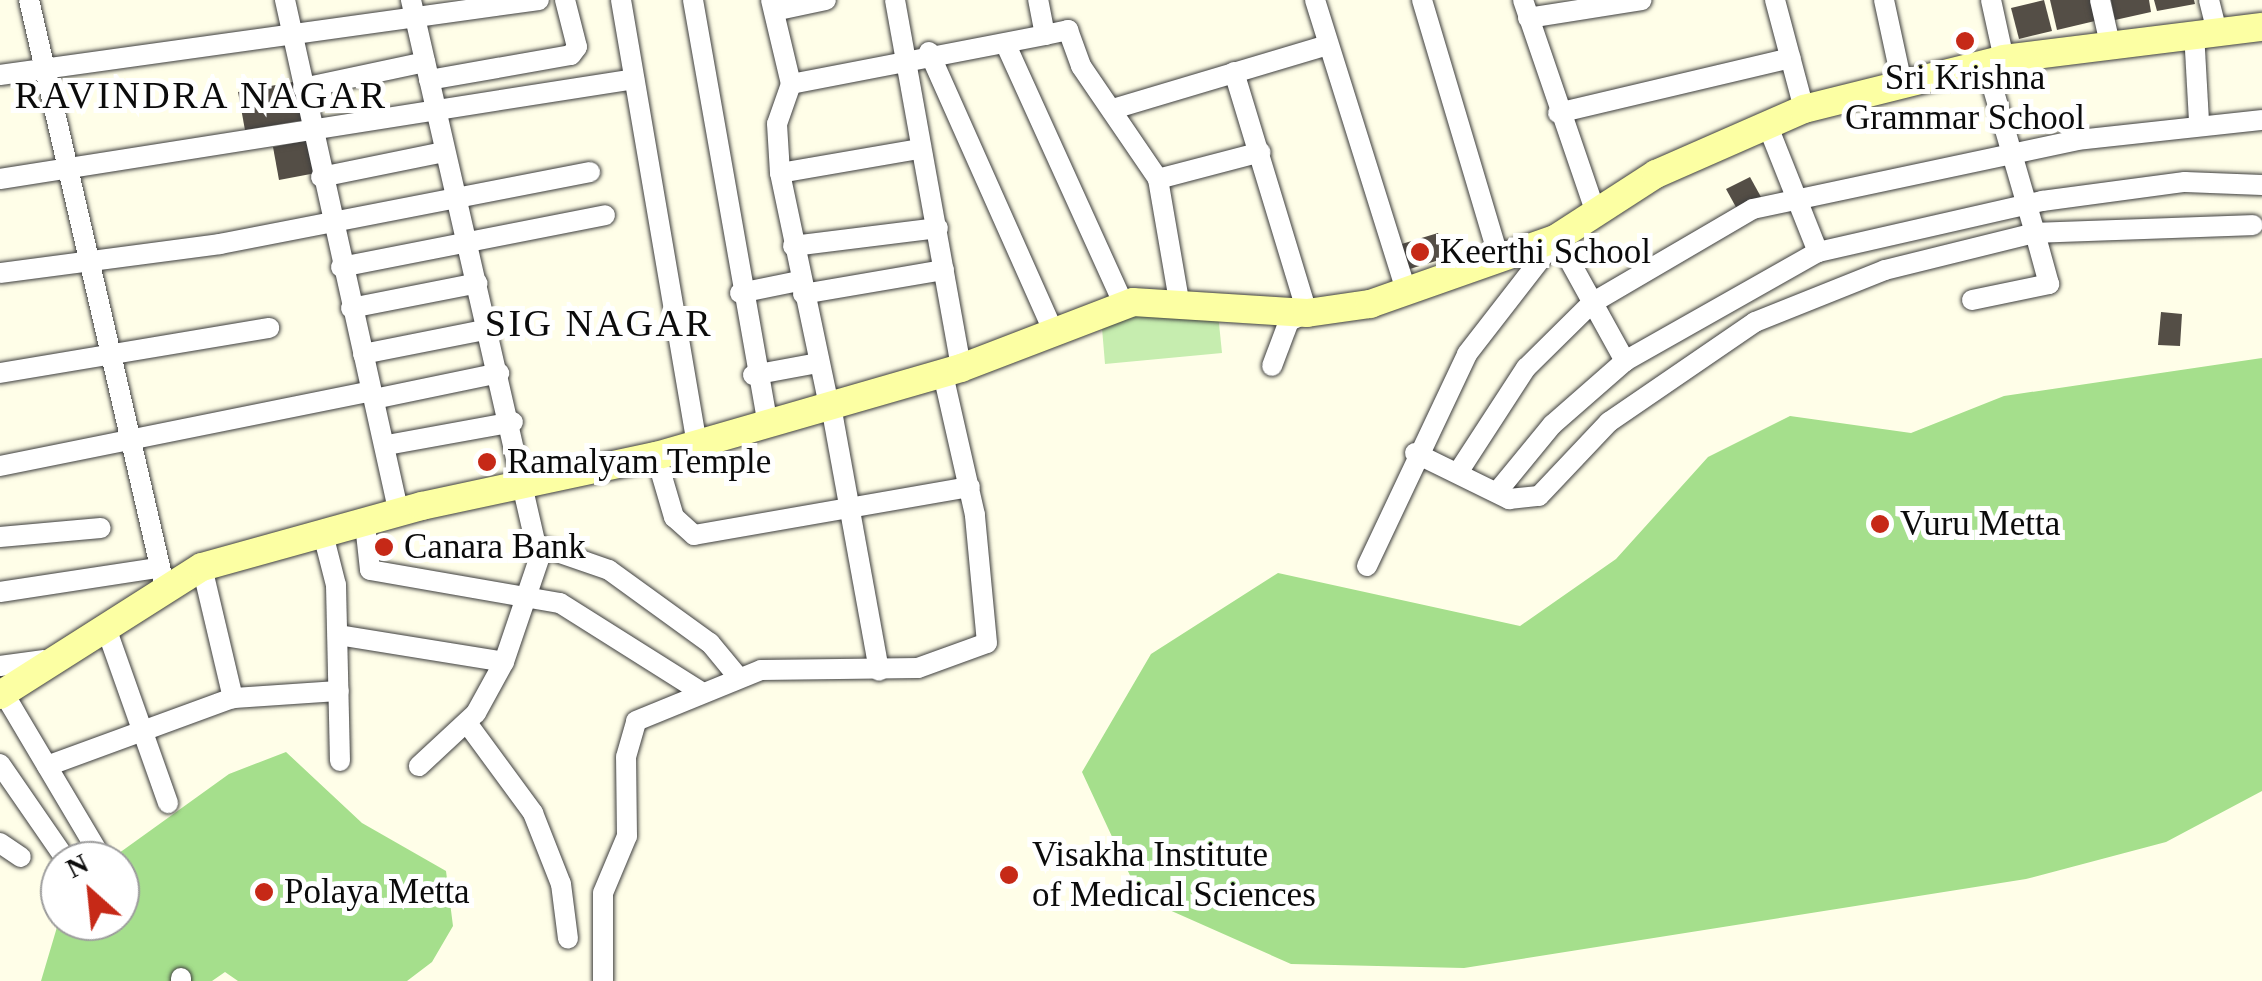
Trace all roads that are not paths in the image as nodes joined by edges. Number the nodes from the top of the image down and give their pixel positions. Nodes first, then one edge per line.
1 (30, 0) edge
2 (539, 0) edge
3 (565, 0) edge
4 (621, 0) edge
5 (693, 0) edge
6 (826, 0) edge
7 (895, 0) edge
8 (1316, 0) edge
9 (1422, 0) edge
10 (1642, 0) edge
11 (1776, 0) edge
12 (1884, 0) edge
13 (1991, 0) edge
14 (2100, 0) edge
15 (2209, 0) edge
16 (288, 1) edge
17 (1042, 1) edge
18 (772, 6) edge
19 (412, 8) edge
20 (1526, 9) edge
21 (2262, 27) edge
22 (2205, 30) junction
23 (1045, 36) junction
24 (294, 39) junction
25 (2110, 44) junction
26 (1006, 45) junction
27 (1328, 45) junction
28 (929, 52) junction
29 (907, 58) junction
30 (1791, 58) junction
31 (1995, 62) junction
32 (44, 70) junction
33 (427, 71) junction
34 (1234, 72) junction
35 (0, 75) edge
36 (634, 80) junction
37 (1902, 83) junction
38 (791, 84) junction
39 (304, 88) junction
40 (436, 108) junction
41 (1113, 109) junction
42 (1804, 110) junction
43 (1558, 112) junction
44 (2262, 120) edge
45 (2199, 121) junction
46 (1768, 124) junction
47 (310, 126) junction
48 (919, 149) junction
49 (444, 152) junction
50 (1260, 152) junction
51 (2014, 155) junction
52 (70, 170) junction
53 (590, 172) dead end
54 (780, 173) junction
55 (320, 177) junction
56 (1158, 179) junction
57 (0, 180) edge
58 (2262, 185) edge
59 (454, 194) junction
60 (1798, 194) junction
61 (2023, 204) junction
62 (1596, 213) junction
63 (606, 215) dead end
64 (330, 220) junction
65 (2254, 225) dead end
66 (938, 228) junction
67 (2035, 233) junction
68 (1557, 238) junction
69 (466, 240) junction
70 (793, 246) junction
71 (1818, 252) junction
72 (1499, 259) junction
73 (90, 264) junction
74 (341, 268) junction
75 (944, 270) junction
76 (0, 272) edge
77 (478, 283) junction
78 (801, 287) junction
79 (1406, 292) junction
80 (740, 293) junction
81 (1179, 300) junction
82 (1972, 300) dead end
83 (1592, 302) junction
84 (1124, 305) junction
85 (351, 308) junction
86 (1306, 313) junction
87 (268, 328) dead end
88 (489, 329) junction
89 (1053, 330) junction
90 (363, 354) junction
91 (110, 358) junction
92 (1625, 361) junction
93 (818, 364) junction
94 (1272, 366) dead end
95 (952, 371) junction
96 (0, 373) edge
97 (499, 373) junction
98 (754, 375) junction
99 (373, 395) junction
100 (830, 406) junction
101 (513, 422) junction
102 (768, 424) junction
103 (696, 444) junction
104 (387, 445) junction
105 (126, 446) junction
106 (1415, 453) junction
107 (656, 456) junction
108 (0, 466) edge
109 (1460, 471) junction
110 (524, 484) junction
111 (970, 488) junction
112 (1497, 492) junction
113 (855, 508) junction
114 (399, 514) junction
115 (365, 524) junction
116 (101, 528) dead end
117 (0, 536) edge
118 (324, 538) junction
119 (537, 545) junction
120 (1366, 566) dead end
121 (202, 568) junction
122 (160, 578) junction
123 (0, 592) edge
124 (530, 592) junction
125 (105, 625) junction
126 (338, 635) junction
127 (504, 662) junction
128 (879, 672) junction
129 (738, 677) junction
130 (1, 684) edge
131 (339, 691) junction
132 (700, 691) junction
133 (234, 698) junction
134 (468, 722) junction
135 (140, 726) junction
136 (340, 760) dead end
137 (0, 764) edge
138 (47, 766) junction
139 (419, 766) dead end
140 (168, 804) dead end
141 (53, 841) edge
142 (92, 841) edge
143 (0, 843) edge
144 (20, 856) dead end
145 (568, 940) dead end
146 (603, 981) edge

1 - 32 street
2 - 19 street
3 - 33 street
4 - 36 street
5 - 80 street
6 - 18 street
7 - 29 street
8 - 27 street
9 - 72 street
10 - 20 street
11 - 30 street
12 - 37 street
13 - 31 street
14 - 25 street
15 - 22 street
16 - 24 street
17 - 23 street
18 - 38 street
19 - 24 street
19 - 33 street
20 - 43 street
21 - 22 street
22 - 25 street
22 - 45 street
23 - 26 street
23 - 41 street
24 - 32 street
24 - 39 street
25 - 31 street
26 - 28 street
26 - 84 street
27 - 34 street
27 - 79 street
28 - 29 street
28 - 89 street
29 - 38 street
29 - 48 street
30 - 42 street
30 - 43 street
31 - 37 street
31 - 51 street
32 - 35 street
32 - 52 street
33 - 39 street
33 - 40 street
34 - 41 street
34 - 50 street
36 - 40 street
36 - 103 street
37 - 42 street
38 - 54 street
39 - 47 street
40 - 47 street
40 - 49 street
41 - 56 street
42 - 46 street
43 - 62 street
44 - 45 street
45 - 51 street
46 - 60 street
46 - 62 street
47 - 52 street
47 - 55 street
48 - 54 street
48 - 66 street
49 - 55 street
49 - 59 street
50 - 56 street
50 - 86 street
51 - 60 street
51 - 61 street
52 - 57 street
52 - 73 street
53 - 59 street
54 - 70 street
55 - 64 street
56 - 81 street
58 - 61 street
59 - 64 street
59 - 69 street
60 - 71 street
60 - 83 street
61 - 67 street
61 - 71 street
62 - 68 street
63 - 69 street
64 - 73 street
64 - 74 street
65 - 67 street
66 - 70 street
66 - 75 street
67 - 82 street
67 - 112 street
68 - 72 street
68 - 83 street
68 - 106 street
69 - 74 street
69 - 77 street
70 - 78 street
71 - 92 street
72 - 79 street
73 - 76 street
73 - 91 street
74 - 85 street
75 - 78 street
75 - 95 street
77 - 85 street
77 - 88 street
78 - 80 street
78 - 93 street
79 - 86 street
80 - 98 street
81 - 84 street
81 - 86 street
83 - 92 street
83 - 109 street
84 - 89 street
85 - 90 street
86 - 94 street
87 - 91 street
88 - 90 street
88 - 97 street
89 - 95 street
90 - 99 street
91 - 96 street
91 - 105 street
92 - 112 street
93 - 98 street
93 - 100 street
95 - 100 street
95 - 111 street
97 - 99 street
97 - 101 street
98 - 102 street
99 - 104 street
99 - 105 street
100 - 102 street
100 - 113 street
101 - 104 street
101 - 110 street
102 - 103 street
103 - 107 street
104 - 114 street
105 - 108 street
105 - 122 street
106 - 109 street
106 - 120 street
107 - 110 street
107 - 113 street
109 - 112 street
110 - 114 street
110 - 119 street
111 - 113 street
111 - 128 street
113 - 128 street
114 - 115 street
115 - 118 street
115 - 124 street
116 - 117 street
118 - 121 street
118 - 126 street
119 - 124 street
119 - 129 street
121 - 122 street
121 - 133 street
122 - 123 street
122 - 125 street
124 - 127 street
124 - 132 street
125 - 130 street
125 - 135 street
126 - 127 street
126 - 131 street
127 - 134 street
128 - 129 street
129 - 132 street
130 - 138 street
131 - 133 street
131 - 136 street
132 - 146 street
133 - 135 street
134 - 139 street
134 - 145 street
135 - 138 street
135 - 140 street
137 - 141 street
138 - 142 street
143 - 144 street

